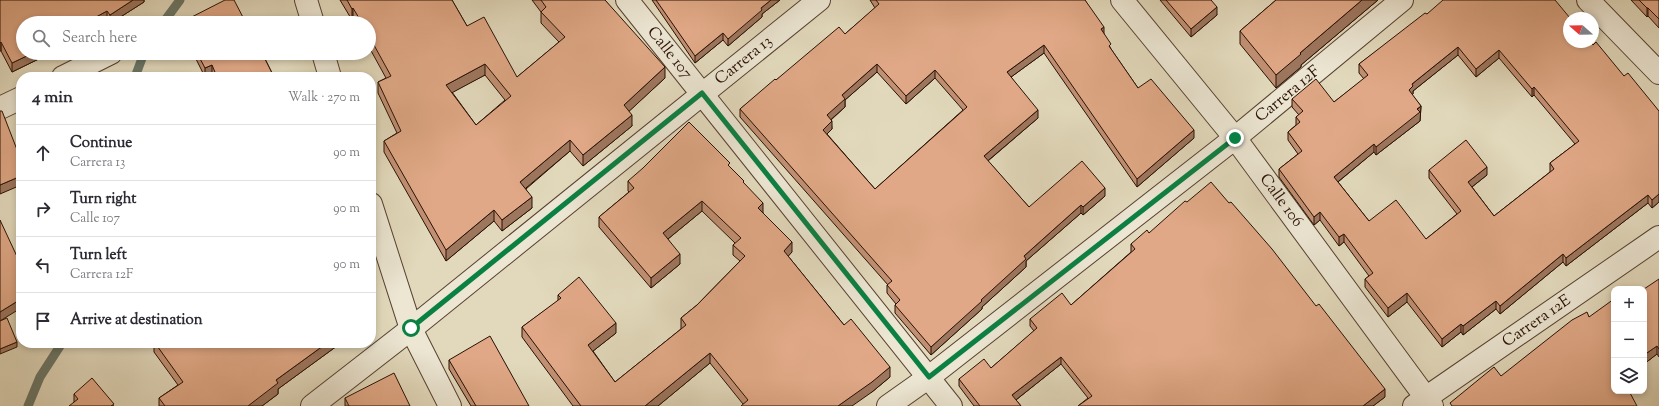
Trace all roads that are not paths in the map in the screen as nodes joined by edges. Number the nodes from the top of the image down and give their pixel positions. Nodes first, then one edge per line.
1 (306, 0) edge
2 (627, 0) edge
3 (819, 0) edge
4 (1122, 0) edge
5 (1402, 0) edge
6 (1588, 0) edge
7 (311, 16) edge
8 (97, 60) edge
9 (325, 60) edge
10 (73, 72) edge
11 (329, 72) edge
12 (1659, 73) edge
13 (702, 93) junction
14 (16, 100) edge
15 (0, 108) edge
16 (1235, 138) junction
17 (376, 220) edge
18 (1659, 237) edge
19 (411, 328) junction
20 (929, 377) junction
21 (1424, 403) edge
22 (312, 406) edge
23 (450, 406) edge
24 (888, 406) edge
25 (951, 406) edge

1 - 7 street
2 - 13 street, Calle 107
3 - 13 street, Carrera 13
4 - 16 street, Calle 106
5 - 16 street, Carrera 12F
6 - 12 street
8 - 10 street
9 - 11 street
13 - 19 street, Carrera 13
13 - 20 street, Calle 107
14 - 15 street
16 - 20 street, Carrera 12F
16 - 21 street, Calle 106
17 - 19 street
18 - 21 street, Carrera 12E
19 - 22 street, Carrera 13
19 - 23 street
20 - 24 street, Carrera 12F
20 - 25 street, Calle 107

